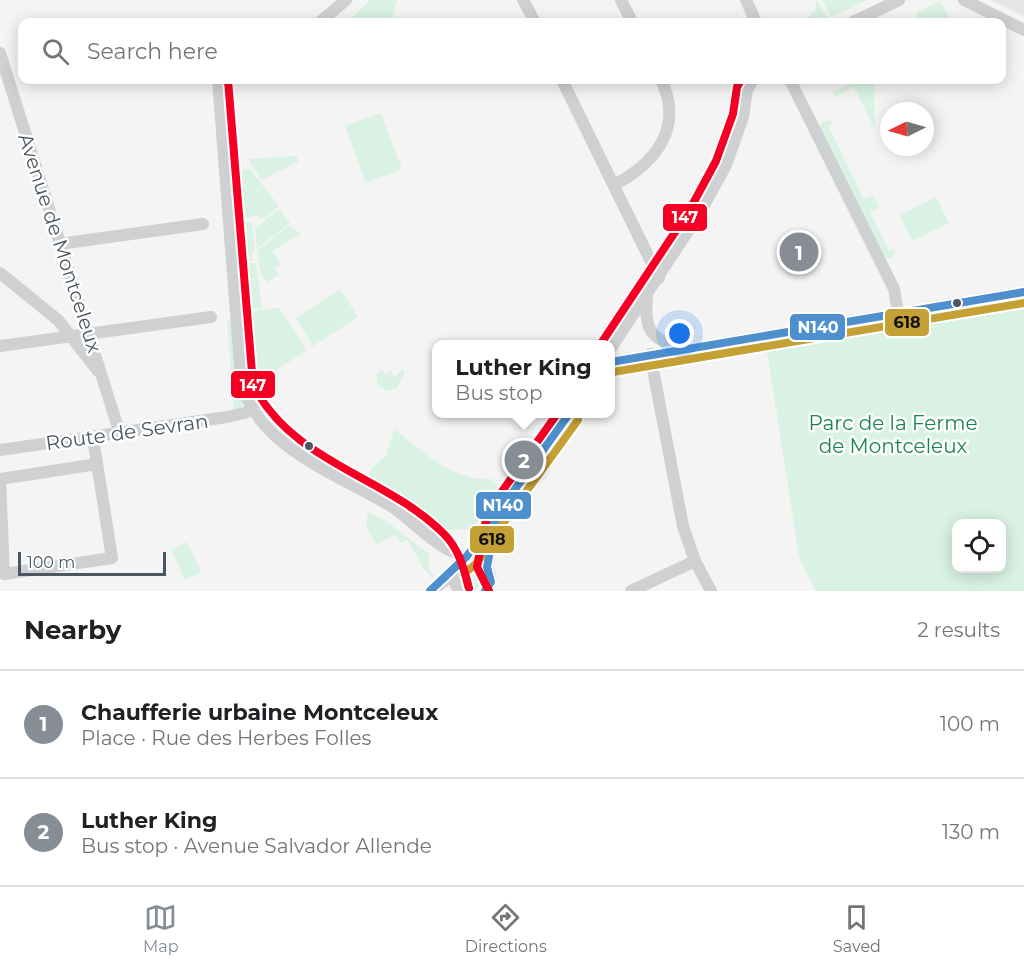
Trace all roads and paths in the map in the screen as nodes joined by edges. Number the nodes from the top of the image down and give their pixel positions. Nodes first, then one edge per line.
1 (346, 0) edge
2 (523, 0) edge
3 (621, 0) edge
4 (746, 0) edge
5 (899, 0) edge
6 (964, 0) edge
7 (325, 18) edge
8 (533, 18) edge
9 (630, 18) edge
10 (754, 18) edge
11 (861, 18) edge
12 (1000, 18) edge
13 (1006, 21) edge
14 (1024, 30) edge
15 (0, 53) edge
16 (218, 84) edge
17 (564, 84) edge
18 (662, 84) edge
19 (751, 84) edge
20 (792, 84) edge
21 (614, 185) junction
22 (203, 224) dead end
23 (59, 244) junction
24 (0, 273) edge
25 (658, 278) junction
26 (1024, 292) edge
27 (647, 295) junction
28 (898, 312) junction
29 (211, 317) dead end
30 (90, 333) junction
31 (71, 335) junction
32 (615, 342) edge
33 (0, 346) edge
34 (687, 348) junction
35 (650, 354) junction
36 (615, 362) edge
37 (102, 377) junction
38 (253, 408) junction
39 (566, 418) edge
40 (120, 434) junction
41 (93, 438) junction
42 (0, 450) edge
43 (98, 464) junction
44 (0, 478) edge
45 (498, 514) junction
46 (437, 542) junction
47 (468, 557) junction
48 (695, 561) junction
49 (454, 572) junction
50 (489, 572) junction
51 (430, 591) edge
52 (459, 591) edge
53 (485, 591) edge
54 (501, 591) edge
55 (631, 591) edge
56 (711, 591) edge

1 - 7 street
2 - 8 street
3 - 9 street
4 - 10 street
5 - 11 street
6 - 12 street
13 - 14 street
15 - 23 street, Avenue de Montceleux
16 - 38 street
17 - 21 street
18 - 21 street
19 - 25 street
20 - 28 street
21 - 25 street
22 - 23 street
23 - 30 street, Avenue de Montceleux
24 - 31 street
25 - 27 street
26 - 28 street
27 - 32 street
27 - 34 street
28 - 34 street
29 - 30 street
30 - 31 street
30 - 37 street, Avenue de Montceleux
31 - 33 street
31 - 37 street
34 - 35 street
35 - 36 street
35 - 48 street
37 - 40 street, Avenue de Montceleux
38 - 40 street, Route de Sevran
38 - 46 street
39 - 45 street
40 - 41 street, Route de Sevran
41 - 42 street, Route de Sevran
41 - 43 street
43 - 44 street
43 - 44 street
45 - 47 street
45 - 50 street
46 - 47 street
46 - 49 street
47 - 49 street
47 - 50 street
48 - 55 street
48 - 56 street
49 - 51 street
49 - 52 street
50 - 53 street
50 - 54 street

